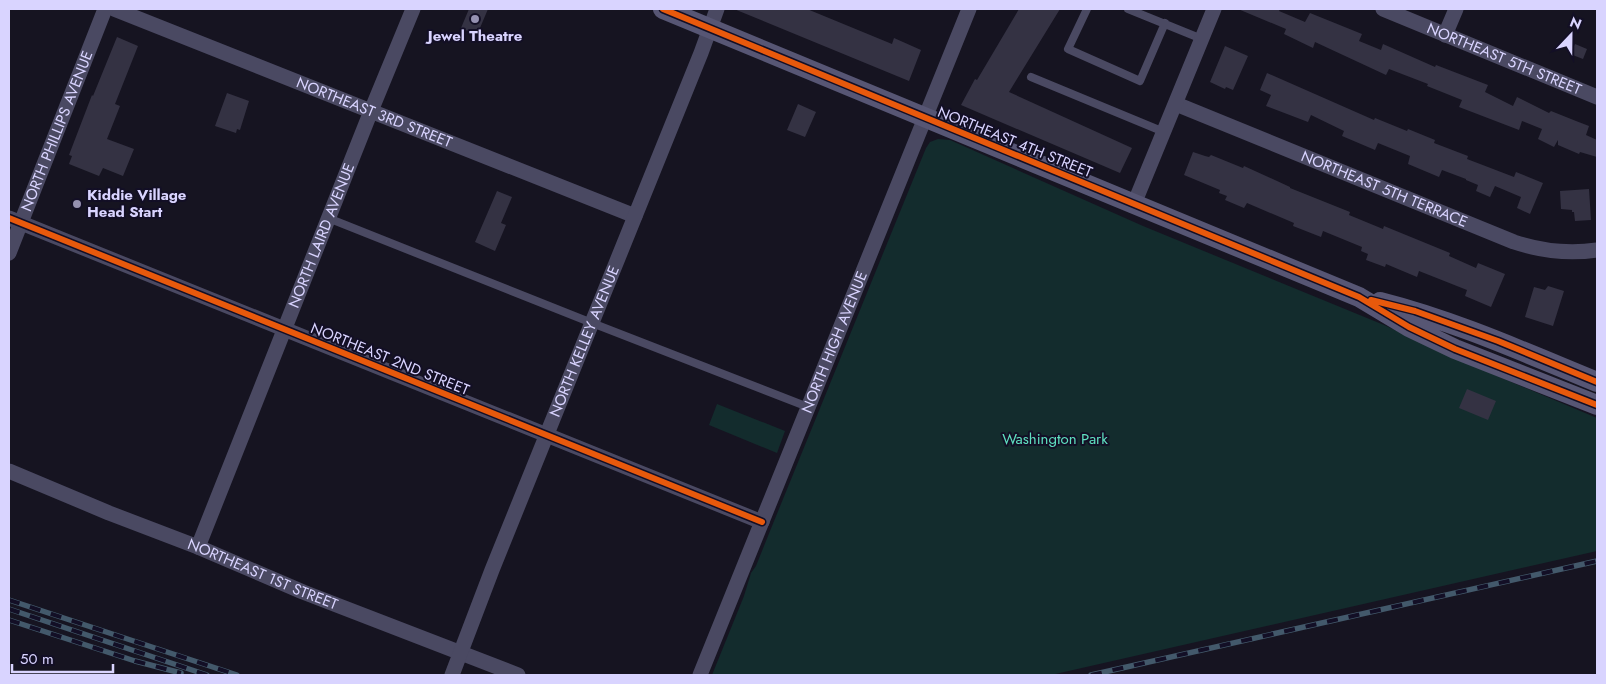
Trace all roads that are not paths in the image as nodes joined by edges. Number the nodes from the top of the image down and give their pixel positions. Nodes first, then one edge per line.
1 (105, 9) edge
2 (114, 9) edge
3 (413, 9) edge
4 (663, 9) edge
5 (718, 9) edge
6 (969, 9) edge
7 (1087, 9) edge
8 (1128, 9) edge
9 (1214, 9) edge
10 (1383, 9) edge
11 (1456, 9) edge
12 (1165, 24) junction
13 (710, 28) junction
14 (1445, 35) junction
15 (1202, 39) junction
16 (1032, 77) dead end
17 (1597, 97) edge
18 (1176, 104) junction
19 (370, 111) junction
20 (925, 118) junction
21 (1164, 132) junction
22 (1134, 204) junction
23 (635, 216) junction
24 (328, 218) junction
25 (15, 221) edge
26 (1597, 250) edge
27 (9, 253) edge
28 (1358, 297) junction
29 (592, 323) junction
30 (284, 330) junction
31 (1597, 382) edge
32 (1597, 405) edge
33 (808, 407) junction
34 (547, 435) junction
35 (9, 472) edge
36 (762, 522) junction
37 (198, 547) junction
38 (460, 653) junction
39 (452, 675) edge
40 (518, 675) edge
41 (700, 675) edge

1 - 25 street, NORTH PHILLIPS AVENUE
2 - 19 street, NORTHEAST 3RD STREET
3 - 19 street, NORTH LAIRD AVENUE
4 - 13 main road, NORTHEAST 4TH STREET
5 - 13 street, NORTH KELLEY AVENUE
6 - 20 street, NORTH HIGH AVENUE
7 - 12 lane
8 - 12 lane
9 - 15 street
10 - 14 street, NORTHEAST 5TH STREET
11 - 14 street
12 - 15 lane
13 - 20 main road, NORTHEAST 4TH STREET
13 - 23 street, NORTH KELLEY AVENUE
14 - 17 street, NORTHEAST 5TH STREET
15 - 18 street
16 - 21 lane
18 - 21 street
18 - 26 street, NORTHEAST 5TH TERRACE
19 - 23 street, NORTHEAST 3RD STREET
19 - 24 street, NORTH LAIRD AVENUE
20 - 22 main road, NORTHEAST 4TH STREET
20 - 33 street, NORTH HIGH AVENUE
21 - 22 street
22 - 28 main road, NORTHEAST 4TH STREET
23 - 29 street, NORTH KELLEY AVENUE
24 - 29 lane
24 - 30 street, NORTH LAIRD AVENUE
25 - 27 street, NORTH PHILLIPS AVENUE
25 - 30 street, NORTHEAST 2ND STREET
28 - 31 main road, NORTHEAST 4TH STREET
28 - 32 main road, NORTHEAST 4TH STREET
29 - 33 lane
29 - 34 street, NORTH KELLEY AVENUE
30 - 34 street, NORTHEAST 2ND STREET
30 - 37 street, NORTH LAIRD AVENUE
33 - 36 street, NORTH HIGH AVENUE
34 - 36 street, NORTHEAST 2ND STREET
34 - 38 street, NORTH KELLEY AVENUE
35 - 37 street, NORTHEAST 1ST STREET
36 - 41 street, NORTH HIGH AVENUE
37 - 38 street, NORTHEAST 1ST STREET
38 - 39 street, NORTH KELLEY AVENUE
38 - 40 street, NORTHEAST 1ST STREET

